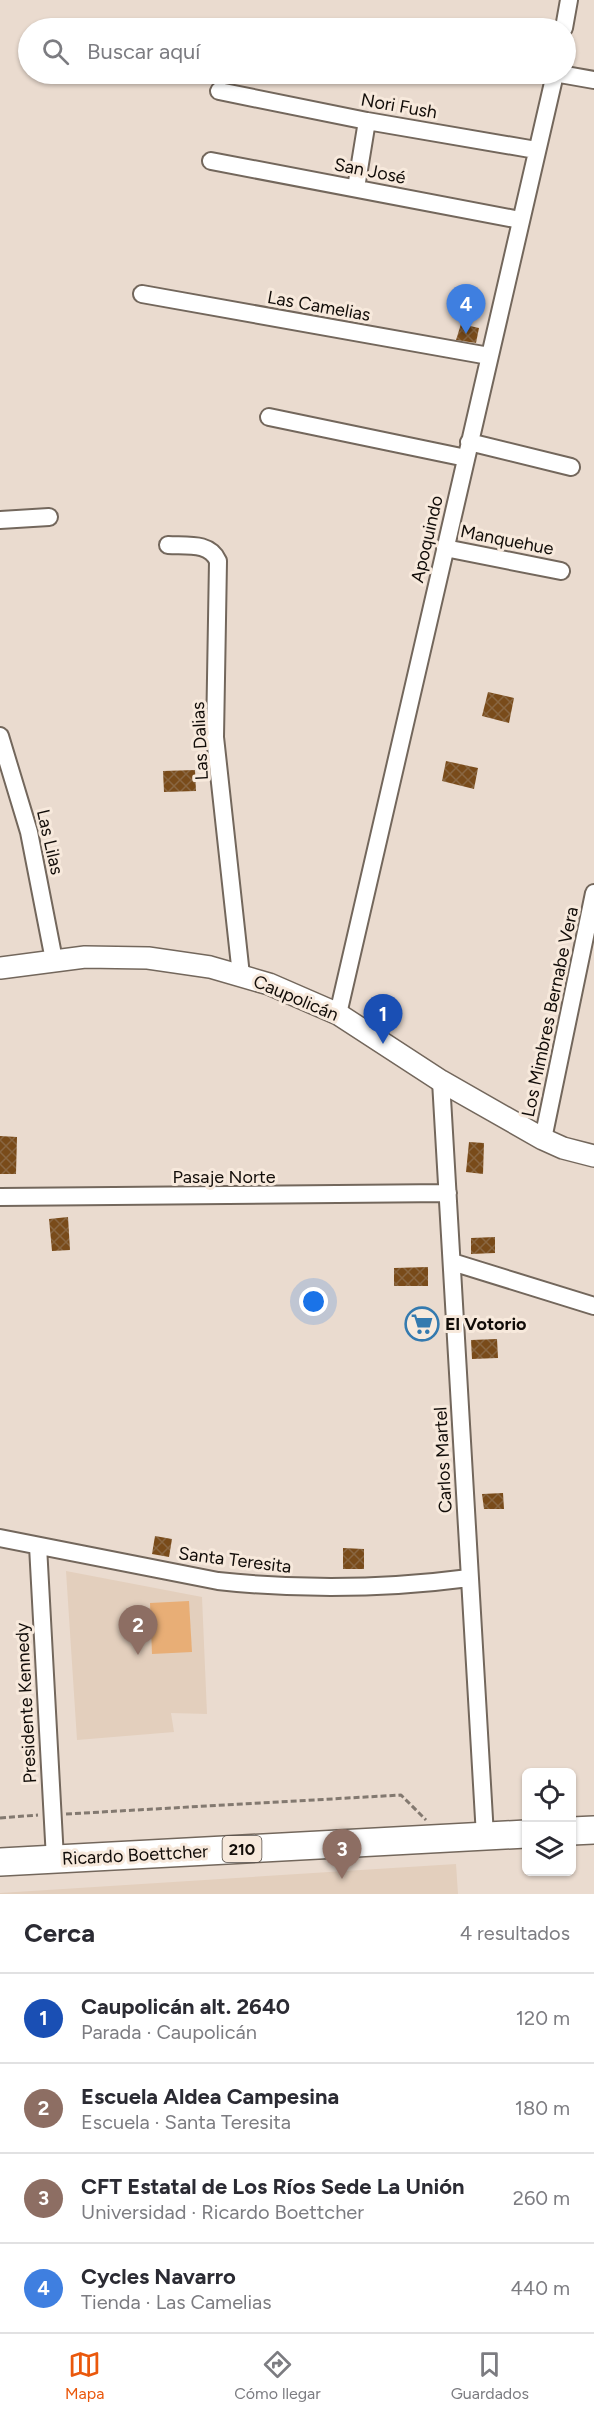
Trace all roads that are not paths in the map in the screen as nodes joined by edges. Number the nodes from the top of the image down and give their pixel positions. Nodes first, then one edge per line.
1 (569, 0) edge
2 (566, 18) edge
3 (576, 77) edge
4 (594, 80) edge
5 (552, 84) edge
6 (219, 91) dead end
7 (367, 121) junction
8 (536, 150) junction
9 (211, 161) dead end
10 (356, 188) junction
11 (520, 220) junction
12 (142, 294) dead end
13 (489, 356) junction
14 (269, 417) dead end
15 (467, 450) junction
16 (571, 467) dead end
17 (49, 517) dead end
18 (0, 520) edge
19 (168, 545) dead end
20 (445, 548) junction
21 (561, 571) dead end
22 (0, 735) edge
23 (594, 893) edge
24 (54, 960) junction
25 (0, 968) edge
26 (241, 975) junction
27 (338, 1014) junction
28 (441, 1081) junction
29 (543, 1139) junction
30 (594, 1156) edge
31 (448, 1193) junction
32 (0, 1197) edge
33 (452, 1262) junction
34 (594, 1306) edge
35 (0, 1538) edge
36 (38, 1546) junction
37 (469, 1578) junction
38 (594, 1830) edge
39 (576, 1831) edge
40 (522, 1834) edge
41 (485, 1836) junction
42 (55, 1859) junction
43 (0, 1862) edge

1 - 2 street
3 - 4 street
5 - 8 street, Apoquindo
6 - 7 street, Nori Fush
7 - 8 street, Nori Fush
7 - 10 street
8 - 11 street, Apoquindo
9 - 10 street, San José
10 - 11 street, San José
11 - 13 street, Apoquindo
12 - 13 street, Las Camelias
13 - 15 street, Apoquindo
14 - 15 street
15 - 16 street
15 - 20 street, Apoquindo
17 - 18 street
19 - 26 street, Las Dalias
20 - 21 street, Manquehue
20 - 27 street, Apoquindo
22 - 24 street, Las Lilas
23 - 29 street, Los Mimbres Bernabe Vera
24 - 25 street, Caupolicán
24 - 26 street, Caupolicán
26 - 27 street, Caupolicán
27 - 28 street, Caupolicán
28 - 29 street, Caupolicán
28 - 31 street, Carlos Martel
29 - 30 street, Caupolicán
31 - 32 street, Pasaje Norte
31 - 33 street, Carlos Martel
33 - 34 street
33 - 37 street, Carlos Martel
35 - 36 street, Santa Teresita
36 - 37 street, Santa Teresita
36 - 42 street, Presidente Kennedy
37 - 41 street, Carlos Martel
38 - 39 main road
40 - 41 main road, 210
41 - 42 main road, Ricardo Boettcher / 210
42 - 43 main road, Ricardo Boettcher / 210

